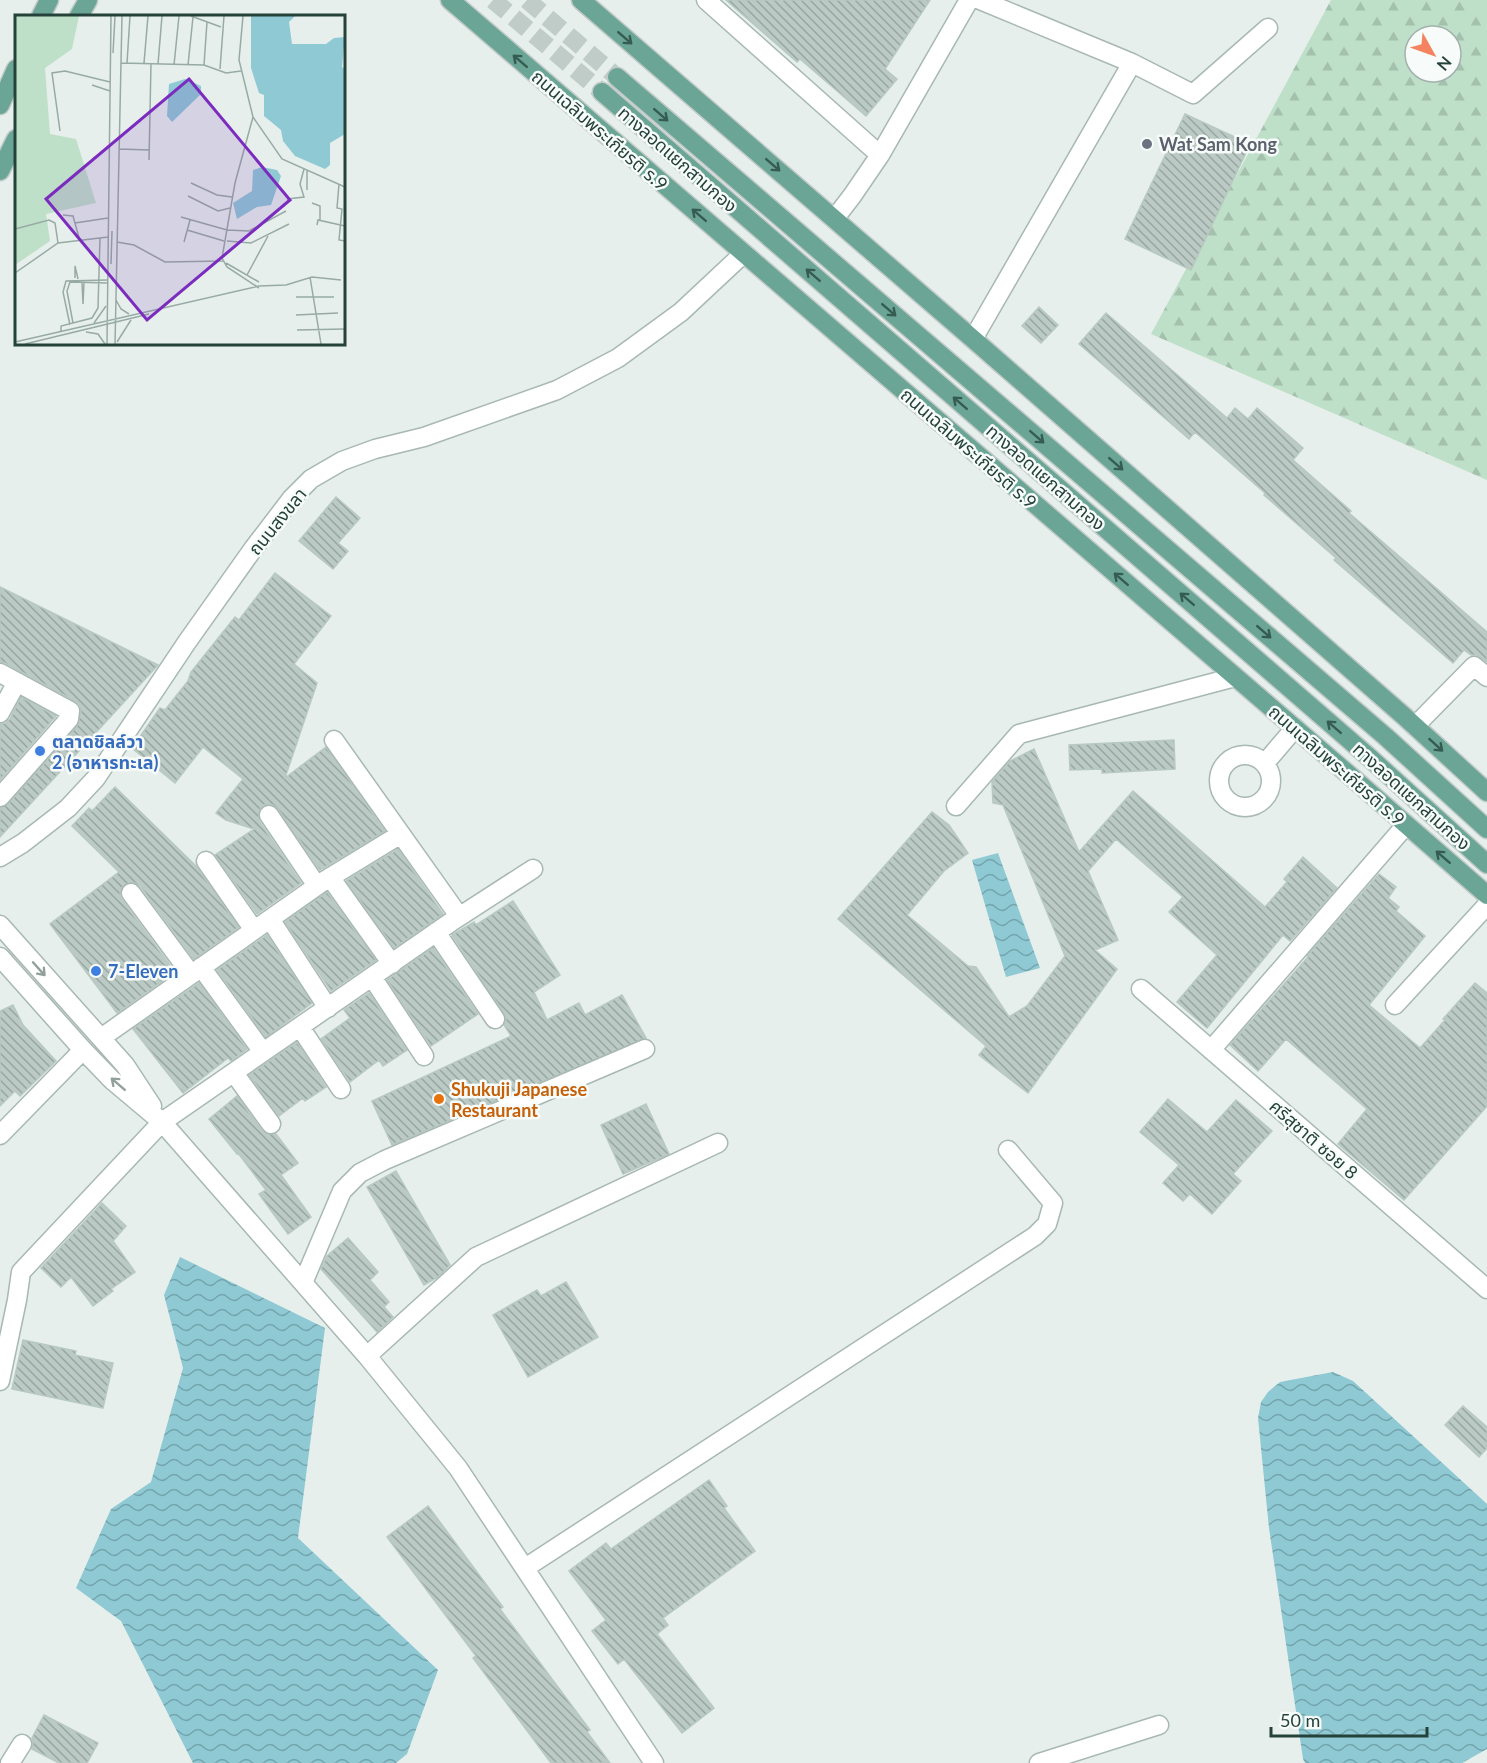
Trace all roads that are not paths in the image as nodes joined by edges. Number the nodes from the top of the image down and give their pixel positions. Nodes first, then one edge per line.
1 (49, 0) edge
2 (88, 0) edge
3 (581, 0) edge
4 (706, 0) edge
5 (969, 0) edge
6 (980, 0) edge
7 (455, 3) edge
8 (42, 15) edge
9 (80, 15) edge
10 (1268, 28) dead end
11 (1132, 63) junction
12 (15, 71) edge
13 (616, 76) tunnel mouth
14 (602, 92) tunnel mouth
15 (0, 105) edge
16 (15, 141) edge
17 (880, 155) junction
18 (0, 171) edge
19 (835, 218) junction
20 (743, 254) junction
21 (973, 339) junction
22 (0, 673) edge
23 (1235, 677) junction
24 (1487, 677) edge
25 (17, 682) junction
26 (0, 713) edge
27 (1415, 726) junction
28 (1295, 728) junction
29 (334, 740) dead end
30 (1264, 763) dead end
31 (1487, 792) edge
32 (0, 797) edge
33 (956, 806) dead end
34 (269, 815) dead end
35 (1406, 825) junction
36 (1487, 829) edge
37 (401, 834) junction
38 (0, 857) edge
39 (206, 861) dead end
40 (1487, 864) edge
41 (533, 869) dead end
42 (323, 882) junction
43 (131, 893) dead end
44 (1487, 896) edge
45 (1487, 905) edge
46 (459, 916) junction
47 (270, 919) junction
48 (0, 925) edge
49 (254, 930) junction
50 (436, 933) junction
51 (0, 957) edge
52 (392, 964) junction
53 (196, 971) junction
54 (372, 977) junction
55 (1141, 989) dead end
56 (1395, 1005) dead end
57 (328, 1008) junction
58 (495, 1019) dead end
59 (300, 1027) junction
60 (101, 1038) junction
61 (645, 1049) dead end
62 (83, 1050) junction
63 (1211, 1050) junction
64 (263, 1053) junction
65 (424, 1056) dead end
66 (234, 1073) junction
67 (341, 1089) dead end
68 (162, 1122) junction
69 (271, 1124) dead end
70 (0, 1135) edge
71 (718, 1143) dead end
72 (1008, 1150) dead end
73 (303, 1282) junction
74 (1487, 1289) edge
75 (0, 1292) edge
76 (17, 1300) junction
77 (367, 1356) junction
78 (0, 1381) edge
79 (525, 1568) junction
80 (1159, 1725) dead end
81 (22, 1744) dead end
82 (10, 1763) edge
83 (654, 1763) edge
84 (1039, 1763) edge

1 - 8 main road
2 - 9 main road
3 -> 19 main road
4 - 17 street
5 - 17 street
6 - 11 street
20 -> 7 main road, ถนนเฉลิมพระเกียรติ ร.9
10 - 11 street
11 - 21 street
12 - 15 main road
13 -> 36 main road, ทางลอดแยกสามกอง
40 -> 14 main road, ทางลอดแยกสามกอง
16 - 18 main road
17 - 19 street
19 - 21 main road
23 -> 20 main road, ถนนเฉลิมพระเกียรติ ร.9
20 - 38 street, ถนนสงขลา
21 -> 27 main road
22 - 25 street
23 - 28 main road, ถนนเฉลิมพระเกียรติ ร.9
23 - 33 street
24 - 27 street
25 - 26 street
25 - 32 street
27 -> 31 main road
28 - 30 street
28 - 35 main road, ถนนเฉลิมพระเกียรติ ร.9
29 - 37 street
34 - 42 street
44 -> 35 main road, ถนนเฉลิมพระเกียรติ ร.9
35 - 63 street
37 - 42 street
37 - 46 street
39 - 49 street
41 - 46 street
42 - 47 street
42 - 52 street
43 - 53 street
45 - 56 street
46 - 50 street
47 - 49 street
47 - 57 street
48 -> 60 street
49 - 53 street
50 - 52 street
50 - 58 street
51 - 62 street
52 - 54 street
53 - 60 street
53 - 64 street
54 - 57 street
54 - 65 street
55 - 63 street, ศรีสุชาติ ซอย 8
57 - 59 street
59 - 64 street
59 - 67 street
60 - 68 street
61 - 73 street
68 -> 62 street
62 - 70 street
63 - 74 street, ศรีสุชาติ ซอย 8
64 - 66 street
66 - 68 street
66 - 69 street
68 - 73 street
68 - 76 street
71 - 77 street
72 - 79 street
73 - 77 street
75 - 76 street
76 - 78 street
77 - 79 street
79 - 83 street
80 - 84 street
81 - 82 street

